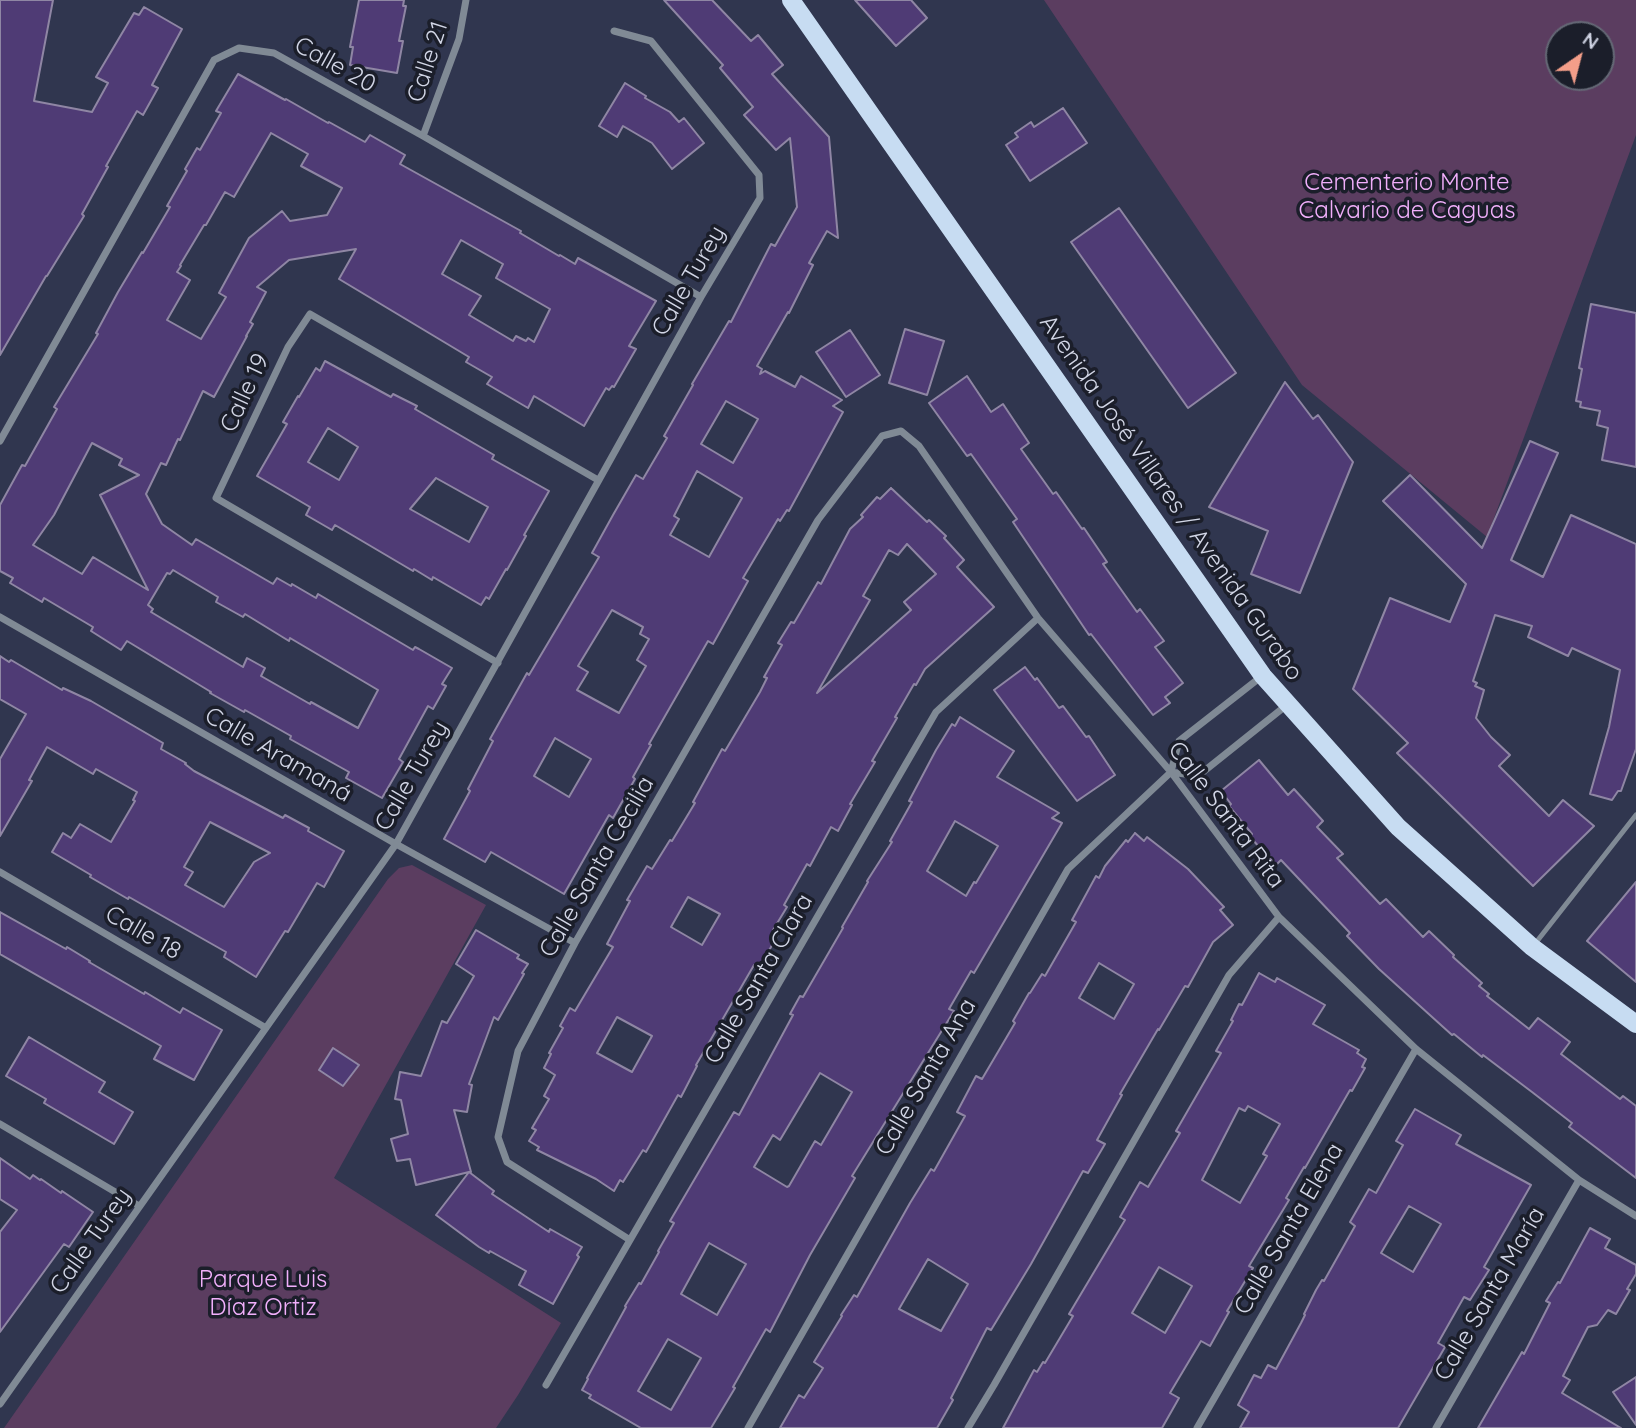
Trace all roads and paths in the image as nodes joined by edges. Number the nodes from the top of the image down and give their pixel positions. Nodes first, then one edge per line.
1 (466, 0) edge
2 (791, 0) edge
3 (614, 31) dead end
4 (423, 136) junction
5 (701, 297) junction
6 (0, 441) edge
7 (598, 480) junction
8 (848, 481) joint
9 (0, 618) edge
10 (1038, 618) junction
11 (498, 663) junction
12 (1262, 676) junction
13 (1287, 704) junction
14 (1171, 772) junction
15 (1636, 815) edge
16 (396, 844) junction
17 (0, 872) edge
18 (1279, 917) junction
19 (575, 943) junction
20 (1532, 947) junction
21 (1636, 1024) edge
22 (267, 1028) junction
23 (1416, 1048) junction
24 (0, 1124) edge
25 (1578, 1180) junction
26 (139, 1206) junction
27 (1636, 1216) edge
28 (630, 1240) junction
29 (546, 1385) dead end
30 (0, 1404) edge
31 (748, 1428) edge
32 (968, 1428) edge
33 (1196, 1428) edge
34 (1436, 1428) edge

1 - 4 street, Calle 21
2 - 12 main road, Avenida José Villares / Avenida Gurabo
3 - 5 street, Calle Turey
4 - 5 street, Calle 20
4 - 6 street, Calle 20
5 - 7 street, Calle Turey
7 - 11 street, Calle Turey
7 - 11 street, Calle 19
8 - 10 street, Calle Santa Rita
8 - 19 street, Calle Santa Cecilia
9 - 16 street, Calle Aramaná
10 - 14 street, Calle Santa Rita
10 - 28 street, Calle Santa Clara
11 - 16 street, Calle Turey
12 - 13 main road, Avenida José Villares / Avenida Gurabo
12 - 14 street, Calle Santa Ana
13 - 14 street
13 - 20 main road, Avenida José Villares / Avenida Gurabo
14 - 18 street, Calle Santa Rita
14 - 31 street, Calle Santa Ana
15 - 20 lane
16 - 19 street, Calle Aramaná
16 - 22 street, Calle Turey
17 - 22 street, Calle 18
18 - 23 street, Calle Santa Rita
18 - 32 street
19 - 28 street, Calle Santa Cecilia
20 - 21 main road, Avenida José Villares / Avenida Gurabo
22 - 26 street, Calle Turey
23 - 25 street, Calle Santa Rita
23 - 33 street, Calle Santa Elena
24 - 26 street
25 - 27 street, Calle Santa Rita
25 - 34 street, Calle Santa María
26 - 30 street, Calle Turey
28 - 29 street, Calle Santa Clara

